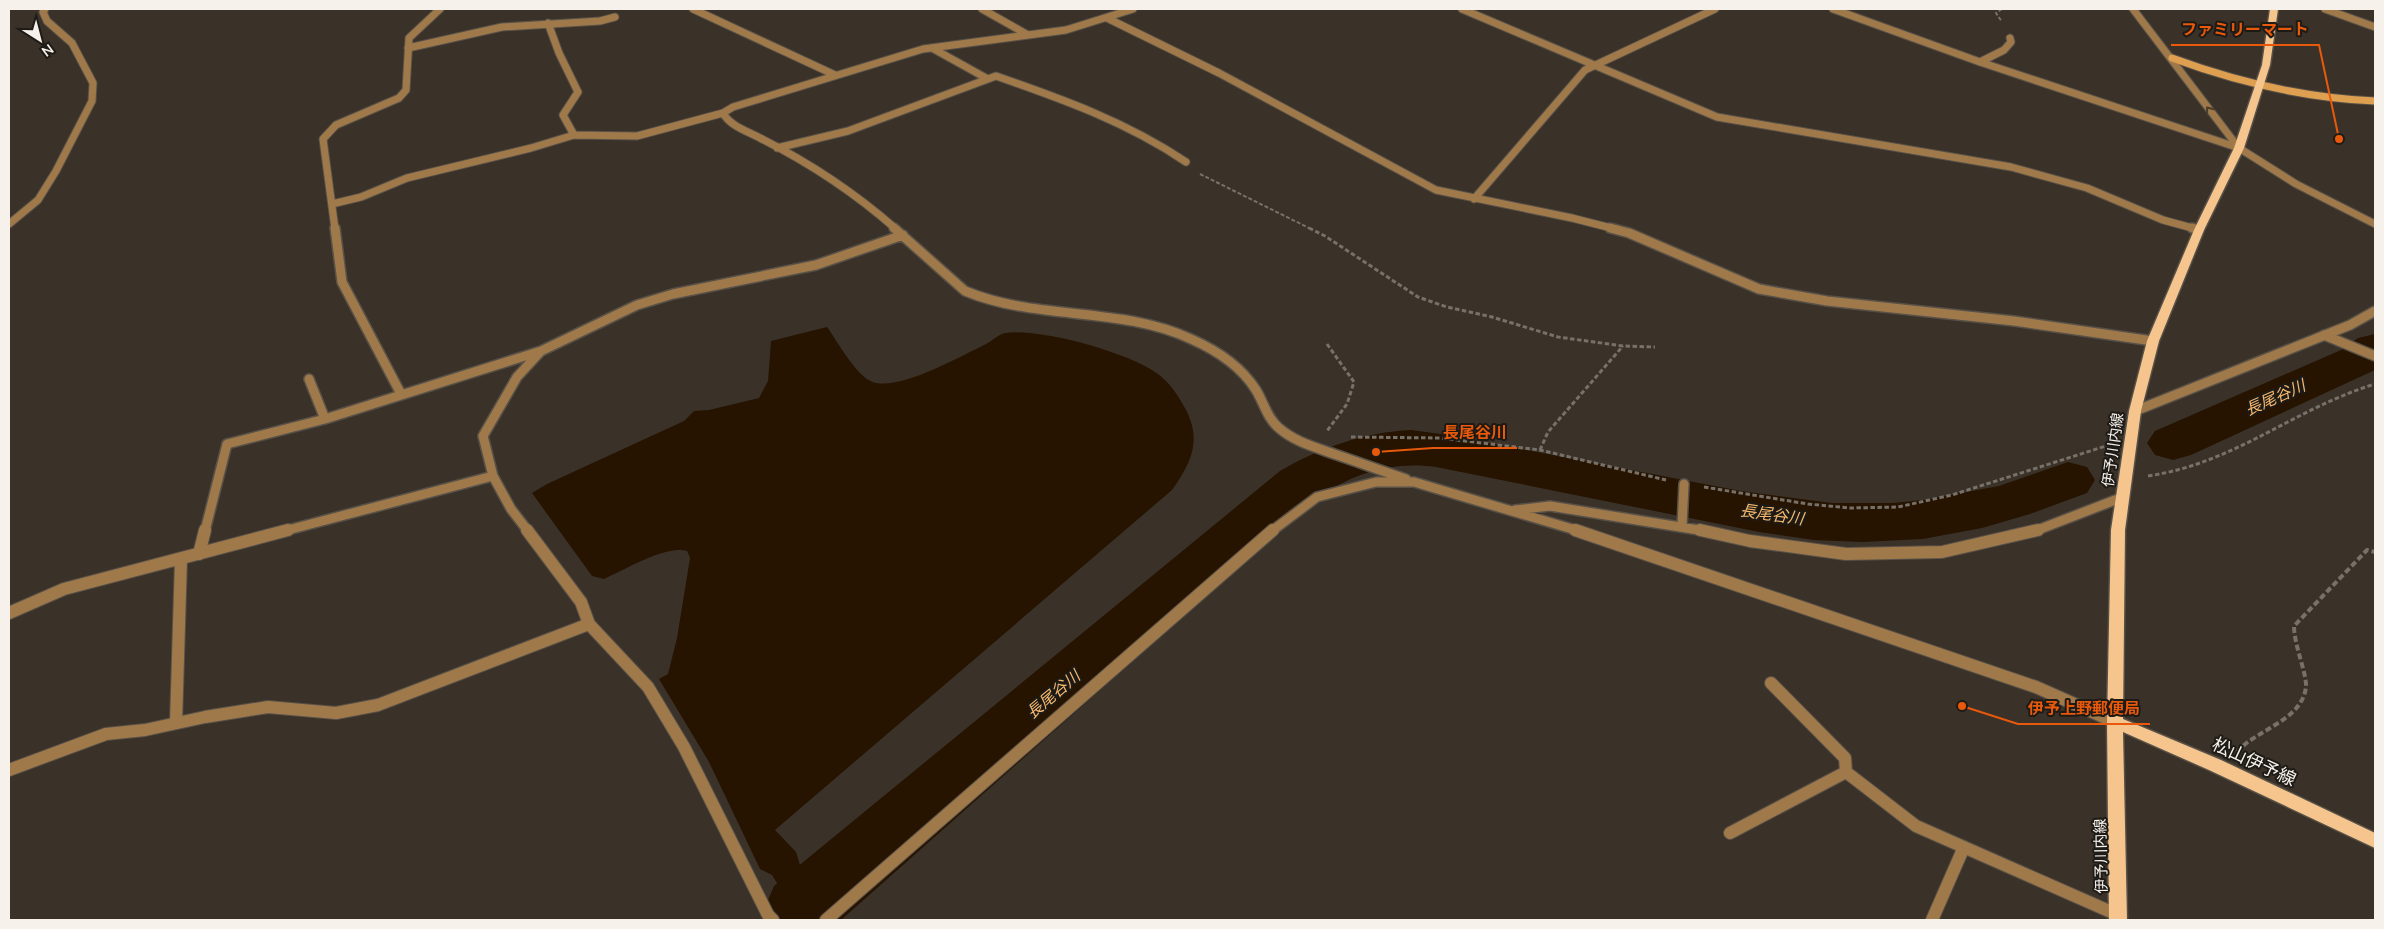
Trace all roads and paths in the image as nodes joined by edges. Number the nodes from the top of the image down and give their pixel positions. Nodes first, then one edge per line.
1 (45, 9) edge
2 (440, 9) edge
3 (692, 9) edge
4 (982, 9) edge
5 (1133, 9) edge
6 (1462, 9) edge
7 (1715, 9) edge
8 (1833, 9) edge
9 (2133, 9) edge
10 (2274, 9) edge
11 (2325, 9) edge
12 (615, 17) dead end
13 (1107, 18) junction
14 (548, 23) junction
15 (2375, 27) edge
16 (1028, 35) junction
17 (2010, 38) dead end
18 (408, 48) junction
19 (932, 48) junction
20 (2172, 58) junction
21 (1980, 62) junction
22 (1594, 66) junction
23 (835, 76) junction
24 (986, 78) junction
25 (2260, 83) junction
26 (2375, 101) edge
27 (723, 113) junction
28 (574, 135) junction
29 (777, 148) junction
30 (2239, 148) junction
31 (1186, 162) joint
32 (1474, 199) junction
33 (332, 204) junction
34 (9, 224) edge
35 (2375, 224) edge
36 (2199, 230) junction
37 (903, 235) junction
38 (2375, 312) edge
39 (2324, 335) junction
40 (2153, 341) junction
41 (1327, 344) dead end
42 (1623, 346) junction
43 (1655, 347) dead end
44 (541, 351) junction
45 (2375, 356) edge
46 (309, 379) dead end
47 (2375, 384) edge
48 (401, 394) junction
49 (2134, 411) junction
50 (325, 419) junction
51 (1350, 437) dead end
52 (2131, 437) junction
53 (1314, 447) junction
54 (1540, 450) junction
55 (493, 476) junction
56 (2126, 477) junction
57 (1414, 482) junction
58 (1684, 484) junction
59 (2123, 497) junction
60 (1509, 510) junction
61 (1682, 526) junction
62 (2375, 552) edge
63 (199, 554) junction
64 (181, 559) junction
65 (9, 613) edge
66 (589, 624) junction
67 (1771, 683) dead end
68 (2115, 722) junction
69 (176, 723) junction
70 (9, 770) edge
71 (2229, 771) junction
72 (1846, 772) junction
73 (1730, 833) dead end
74 (2375, 841) edge
75 (1964, 847) junction
76 (2118, 918) edge
77 (773, 920) edge
78 (826, 920) edge
79 (1932, 920) edge

1 - 34 street
2 - 18 street
3 - 23 street
4 - 16 street
5 - 13 street
6 - 22 street
7 - 22 street
8 - 21 street
9 - 20 street
10 - 25 main road, 伊予川内線
11 - 15 street
12 - 14 street
13 - 16 street
13 - 32 street
14 - 18 street
14 - 28 street
16 - 19 street
17 - 21 street
18 - 33 street
19 - 23 street
19 - 24 street
20 - 25 street
30 -> 20 street
21 - 30 street
22 - 32 street
22 - 36 street
23 - 27 street
24 - 29 street
24 - 31 street
25 - 26 street
25 - 30 main road, 伊予川内線
27 - 28 street
27 - 29 street
28 - 33 street
29 - 37 street
30 - 35 street
30 - 36 main road, 伊予川内線
31 - 42 path
32 - 40 street
33 - 48 street
36 - 40 main road, 伊予川内線
37 - 44 street
37 - 53 street
38 - 39 street
39 - 45 street
39 - 49 street
40 - 49 main road, 伊予川内線
41 - 53 path
42 - 43 path
42 - 54 path
44 - 48 street
44 - 55 street
46 - 50 street
47 - 56 path
48 - 50 street
49 - 52 main road, 伊予川内線
50 - 63 street
51 - 54 path
52 - 56 main road, 伊予川内線
52 - 58 path
53 - 57 street
54 - 58 path
55 - 63 street
55 - 66 street
56 - 59 main road, 伊予川内線
57 - 60 street
57 - 78 street
58 - 61 street
59 - 61 street
59 - 68 main road, 伊予川内線
60 - 61 street
60 - 68 street
62 - 71 path
63 - 64 street
64 - 65 street
64 - 69 street
66 - 69 street
66 - 77 street
67 - 72 street
68 - 71 main road, 松山伊予線
68 - 76 main road, 伊予川内線
69 - 70 street
71 - 74 main road, 松山伊予線
72 - 73 street
72 - 75 street
75 - 76 street
75 - 79 street

